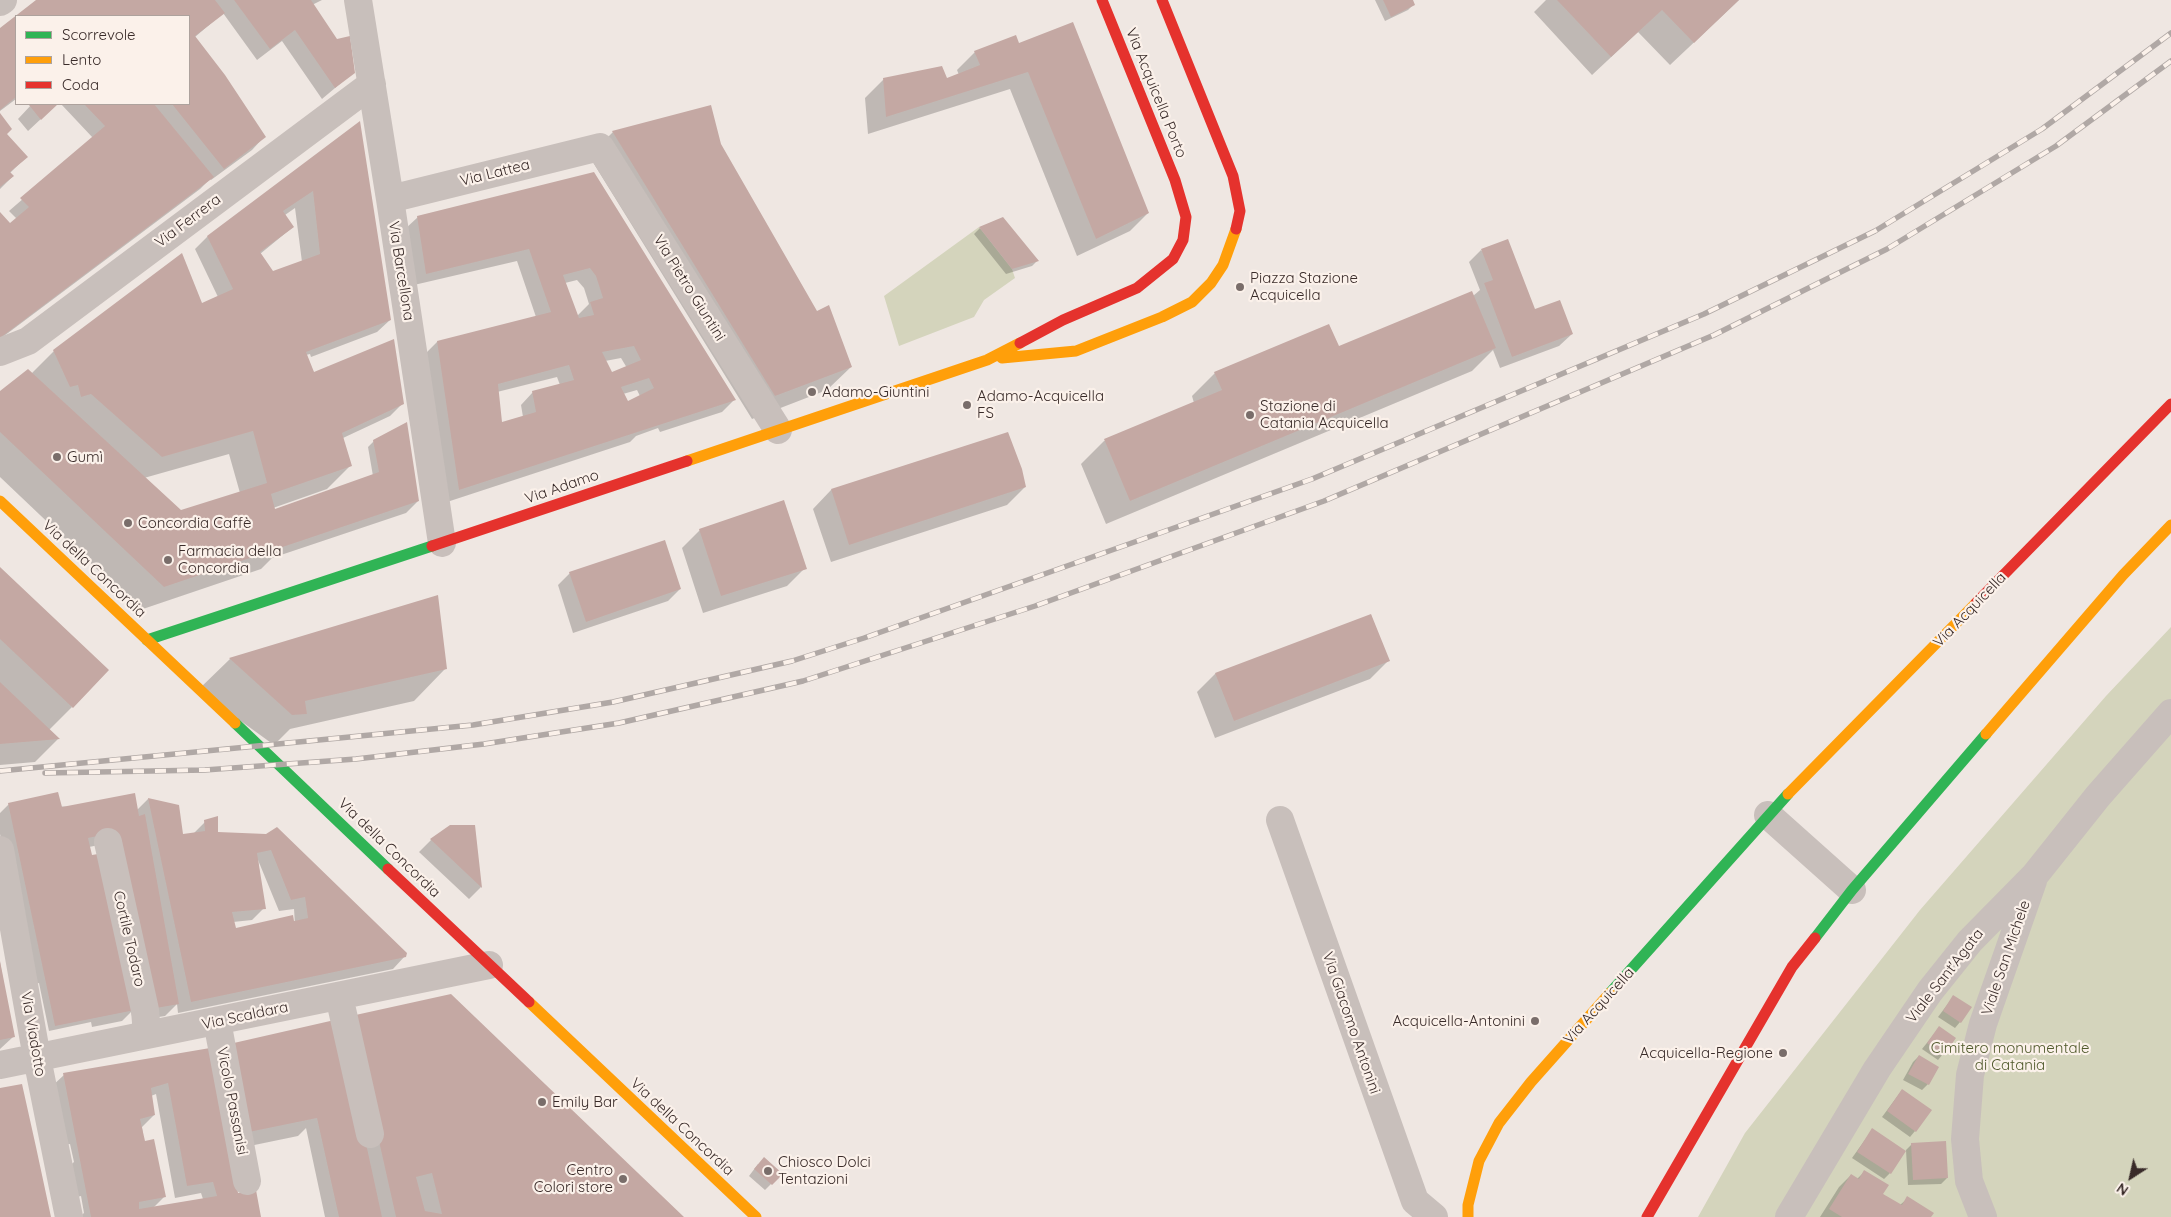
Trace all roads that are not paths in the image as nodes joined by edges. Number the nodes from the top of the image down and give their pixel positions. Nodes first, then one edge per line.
1 (358, 0) edge
2 (1102, 0) edge
3 (1162, 0) edge
4 (372, 84) junction
5 (600, 147) joint
6 (390, 200) junction
7 (0, 352) edge
8 (986, 360) junction
9 (2171, 404) edge
10 (778, 430) junction
11 (0, 501) edge
12 (2171, 525) edge
13 (442, 543) junction
14 (147, 640) junction
15 (2171, 713) edge
16 (1768, 815) junction
17 (1280, 820) dead end
18 (108, 842) dead end
19 (0, 850) edge
20 (2035, 875) junction
21 (1852, 890) junction
22 (489, 965) junction
23 (339, 996) junction
24 (217, 1021) junction
25 (147, 1035) junction
26 (37, 1058) junction
27 (0, 1065) edge
28 (370, 1134) dead end
29 (247, 1181) dead end
30 (69, 1217) edge
31 (756, 1217) edge
32 (1434, 1217) edge
33 (1468, 1217) edge
34 (1647, 1217) edge
35 (1789, 1217) edge
36 (1984, 1217) edge

1 - 4 street, Via Barcellona
2 - 8 main road, Via Acquicella Porto
3 - 8 main road
4 - 6 street, Via Barcellona
4 - 7 street, Via Ferrera
5 - 6 street, Via Lattea
5 - 10 street, Via Pietro Giuntini
6 - 13 street, Via Barcellona
8 - 10 main road, Via Adamo
9 - 16 main road, Via Acquicella
10 - 13 main road, Via Adamo
11 - 14 main road, Via della Concordia
12 - 21 main road
13 - 14 main road, Via Adamo
14 - 22 main road, Via della Concordia
15 - 20 street, Viale Sant'Agata
16 - 21 street
16 - 33 main road, Via Acquicella
17 - 32 street, Via Giacomo Antonini
18 - 25 street, Cortile Todaro
19 - 26 street, Via Viadotto
20 - 35 street, Viale Sant'Agata
20 - 36 street, Viale San Michele
21 - 34 main road
22 - 23 street, Via Scaldara
22 - 31 main road, Via della Concordia
23 - 24 street, Via Scaldara
23 - 28 street
24 - 25 street, Via Scaldara
24 - 29 street, Vicolo Passanisi
25 - 26 street, Via Scaldara
26 - 27 street, Via Scaldara
26 - 30 street, Via Viadotto

